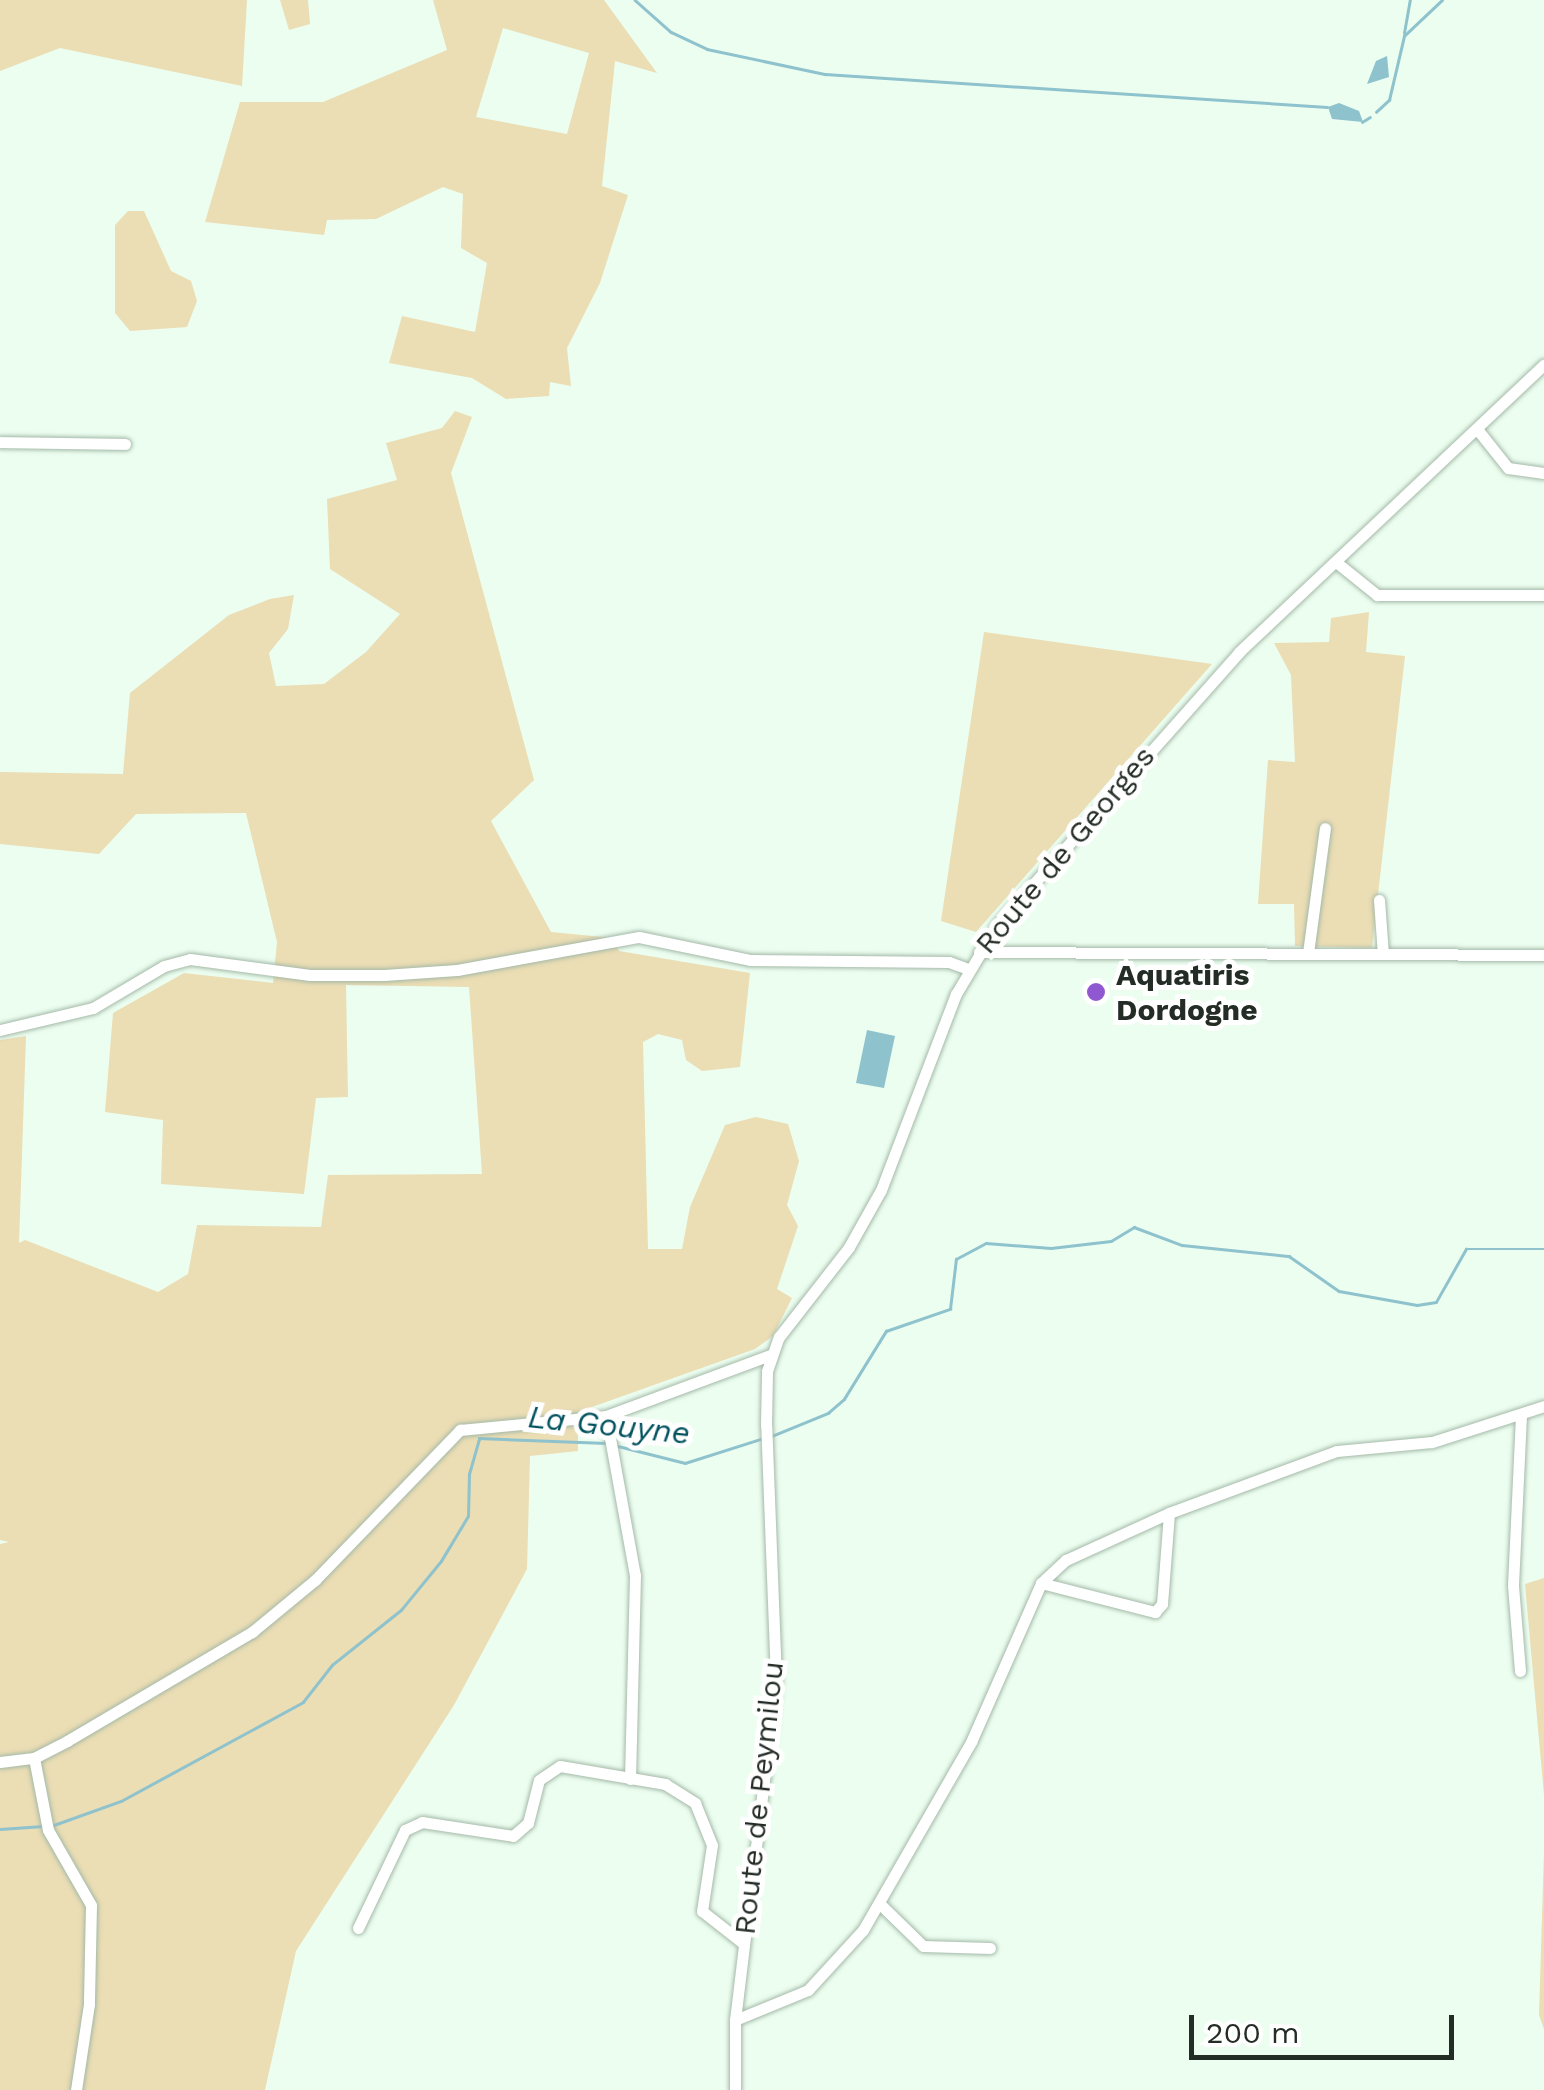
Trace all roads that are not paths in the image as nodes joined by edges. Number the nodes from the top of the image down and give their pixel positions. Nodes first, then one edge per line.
1 (1544, 365) edge
2 (1477, 429) junction
3 (0, 442) edge
4 (125, 444) dead end
5 (1544, 473) edge
6 (1336, 562) junction
7 (1544, 595) edge
8 (1325, 828) dead end
9 (1380, 900) dead end
10 (979, 952) junction
11 (1308, 954) junction
12 (1383, 954) junction
13 (1544, 955) edge
14 (968, 969) junction
15 (0, 1030) edge
16 (770, 1355) junction
17 (1544, 1406) edge
18 (1520, 1414) junction
19 (606, 1416) junction
20 (766, 1446) joint
21 (1169, 1513) junction
22 (1041, 1583) junction
23 (1520, 1670) dead end
24 (34, 1758) junction
25 (0, 1762) edge
26 (630, 1778) junction
27 (880, 1904) junction
28 (358, 1928) dead end
29 (744, 1944) junction
30 (990, 1948) dead end
31 (735, 2020) junction
32 (76, 2090) edge
33 (735, 2090) edge

1 - 2 street, Route de Georges
2 - 5 street
2 - 6 street, Route de Georges
3 - 4 street
6 - 7 street
6 - 10 street, Route de Georges
8 - 11 street
9 - 12 street
10 - 11 street
10 - 14 street, Route de Georges
11 - 12 street
12 - 13 street
14 - 15 street
14 - 16 street, Route de Georges
16 - 19 street
16 - 20 street, Route de Georges
17 - 18 street
18 - 21 street
18 - 23 street
19 - 24 street
19 - 26 street
20 - 29 street, Route de Peymilou
21 - 22 street
21 - 22 street
22 - 27 street
24 - 25 street
24 - 32 street
26 - 28 street
26 - 29 street
27 - 30 street
27 - 31 street
29 - 31 street, Route de Peymilou
31 - 33 street, Route de Peymilou

